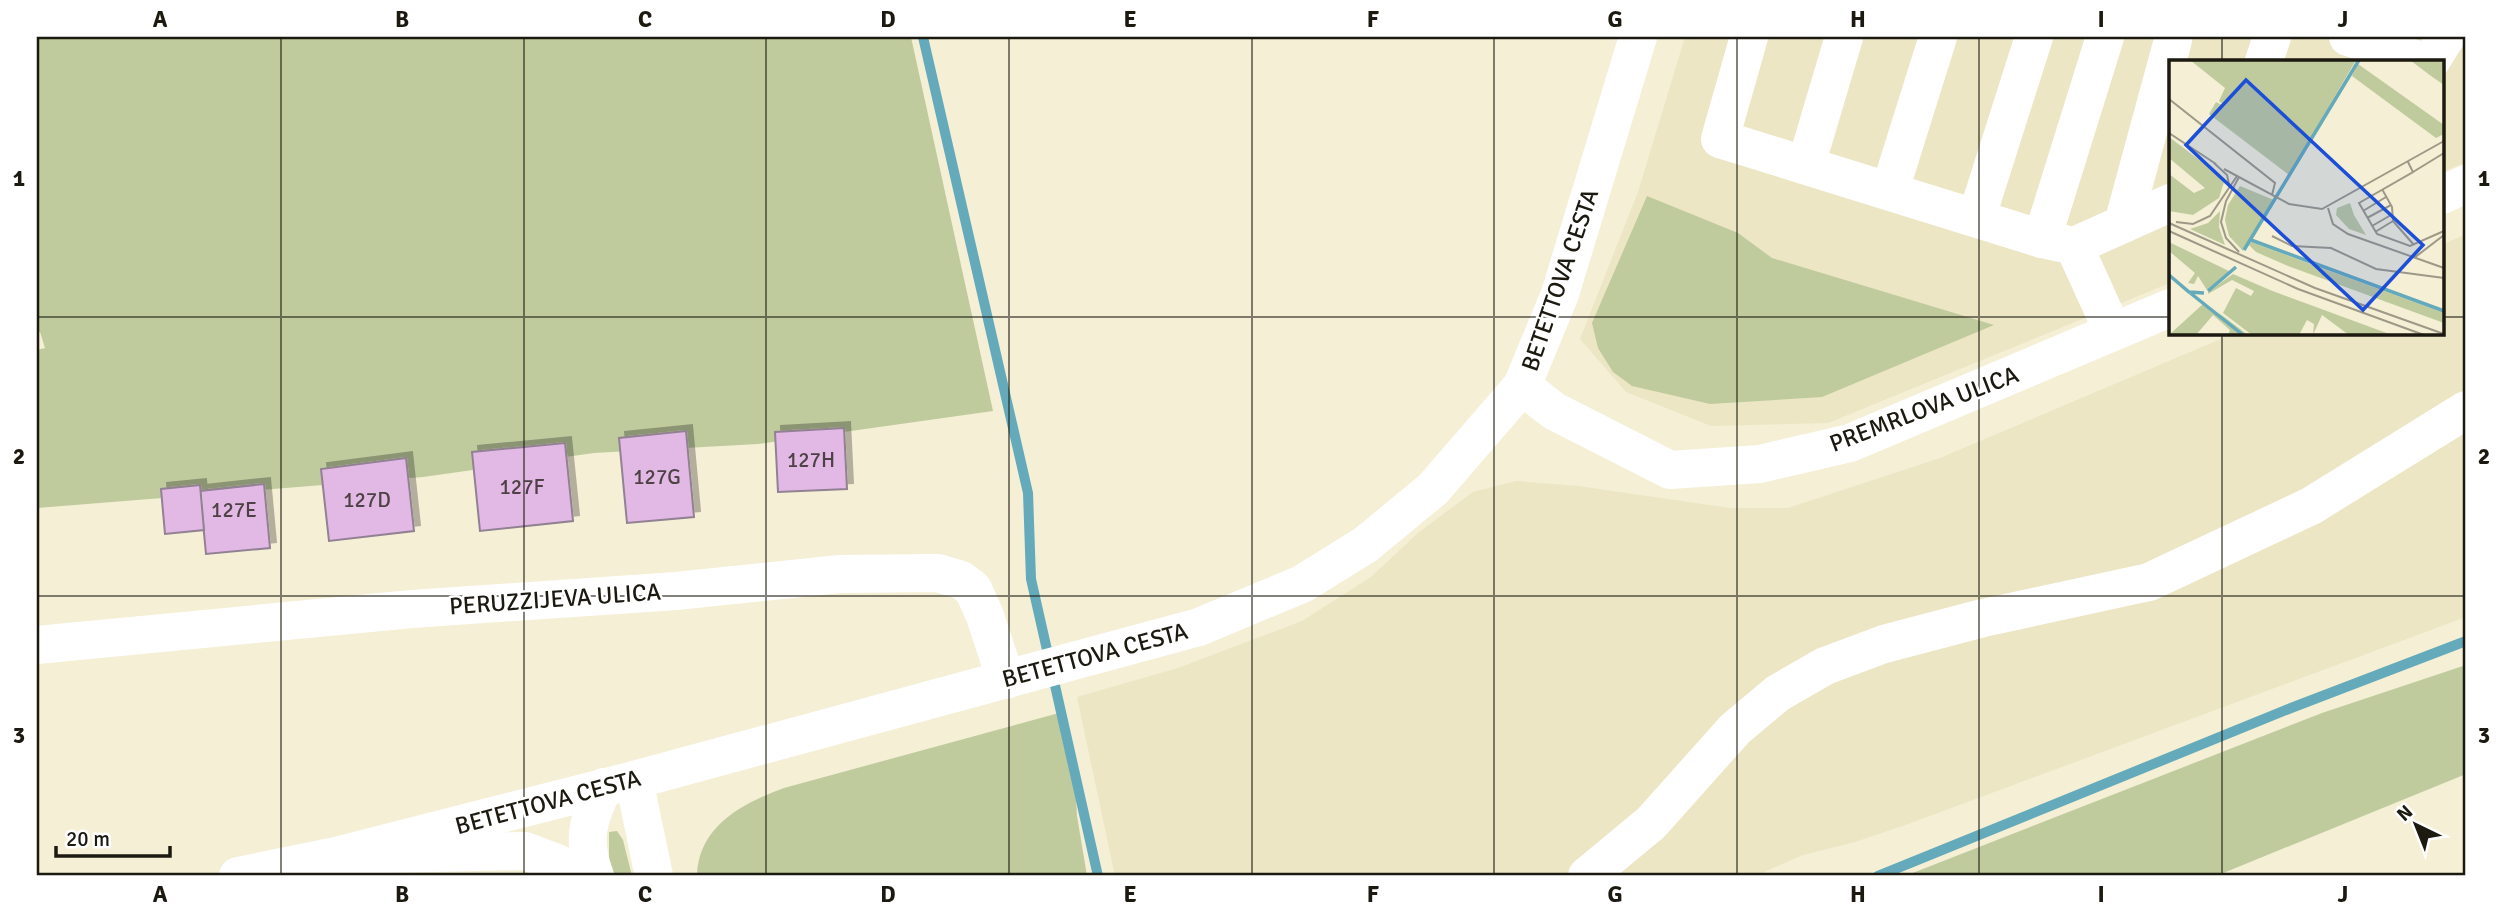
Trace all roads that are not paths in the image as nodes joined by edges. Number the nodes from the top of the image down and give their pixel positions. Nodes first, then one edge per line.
1 (1638, 37) edge
2 (1749, 37) edge
3 (1844, 37) edge
4 (1938, 37) edge
5 (2034, 37) edge
6 (2105, 37) edge
7 (2272, 37) edge
8 (2348, 37) edge
9 (2446, 37) edge
10 (2166, 38) edge
11 (2264, 60) edge
12 (2420, 60) edge
13 (2432, 60) edge
14 (1806, 165) junction
15 (2466, 184) edge
16 (1889, 190) junction
17 (2444, 194) edge
18 (2169, 204) edge
19 (1977, 216) junction
20 (2123, 224) junction
21 (2058, 242) junction
22 (2169, 309) edge
23 (2113, 332) junction
24 (1522, 386) junction
25 (2466, 410) edge
26 (37, 645) edge
27 (1018, 676) junction
28 (619, 784) junction
29 (340, 855) junction
30 (237, 876) edge
31 (577, 876) edge
32 (595, 876) edge
33 (654, 876) edge
34 (1587, 876) edge

1 - 24 main road, BETETTOVA CESTA
2 - 14 main road
3 - 14 main road
4 - 16 main road
5 - 19 main road
6 - 21 main road
7 - 11 main road
8 - 12 main road
9 - 13 main road
10 - 20 main road
14 - 16 main road
15 - 17 main road
16 - 19 main road
18 - 20 main road
19 - 21 main road
20 - 21 main road
21 - 23 main road
22 - 23 main road, PREMRLOVA ULICA
23 - 24 main road, PREMRLOVA ULICA
24 - 27 main road, BETETTOVA CESTA
25 - 34 main road
26 - 27 main road, PERUZZIJEVA ULICA
27 - 28 main road, BETETTOVA CESTA
28 - 29 main road, BETETTOVA CESTA
28 - 32 main road
28 - 33 main road
29 - 30 main road, BETETTOVA CESTA
29 - 31 main road

